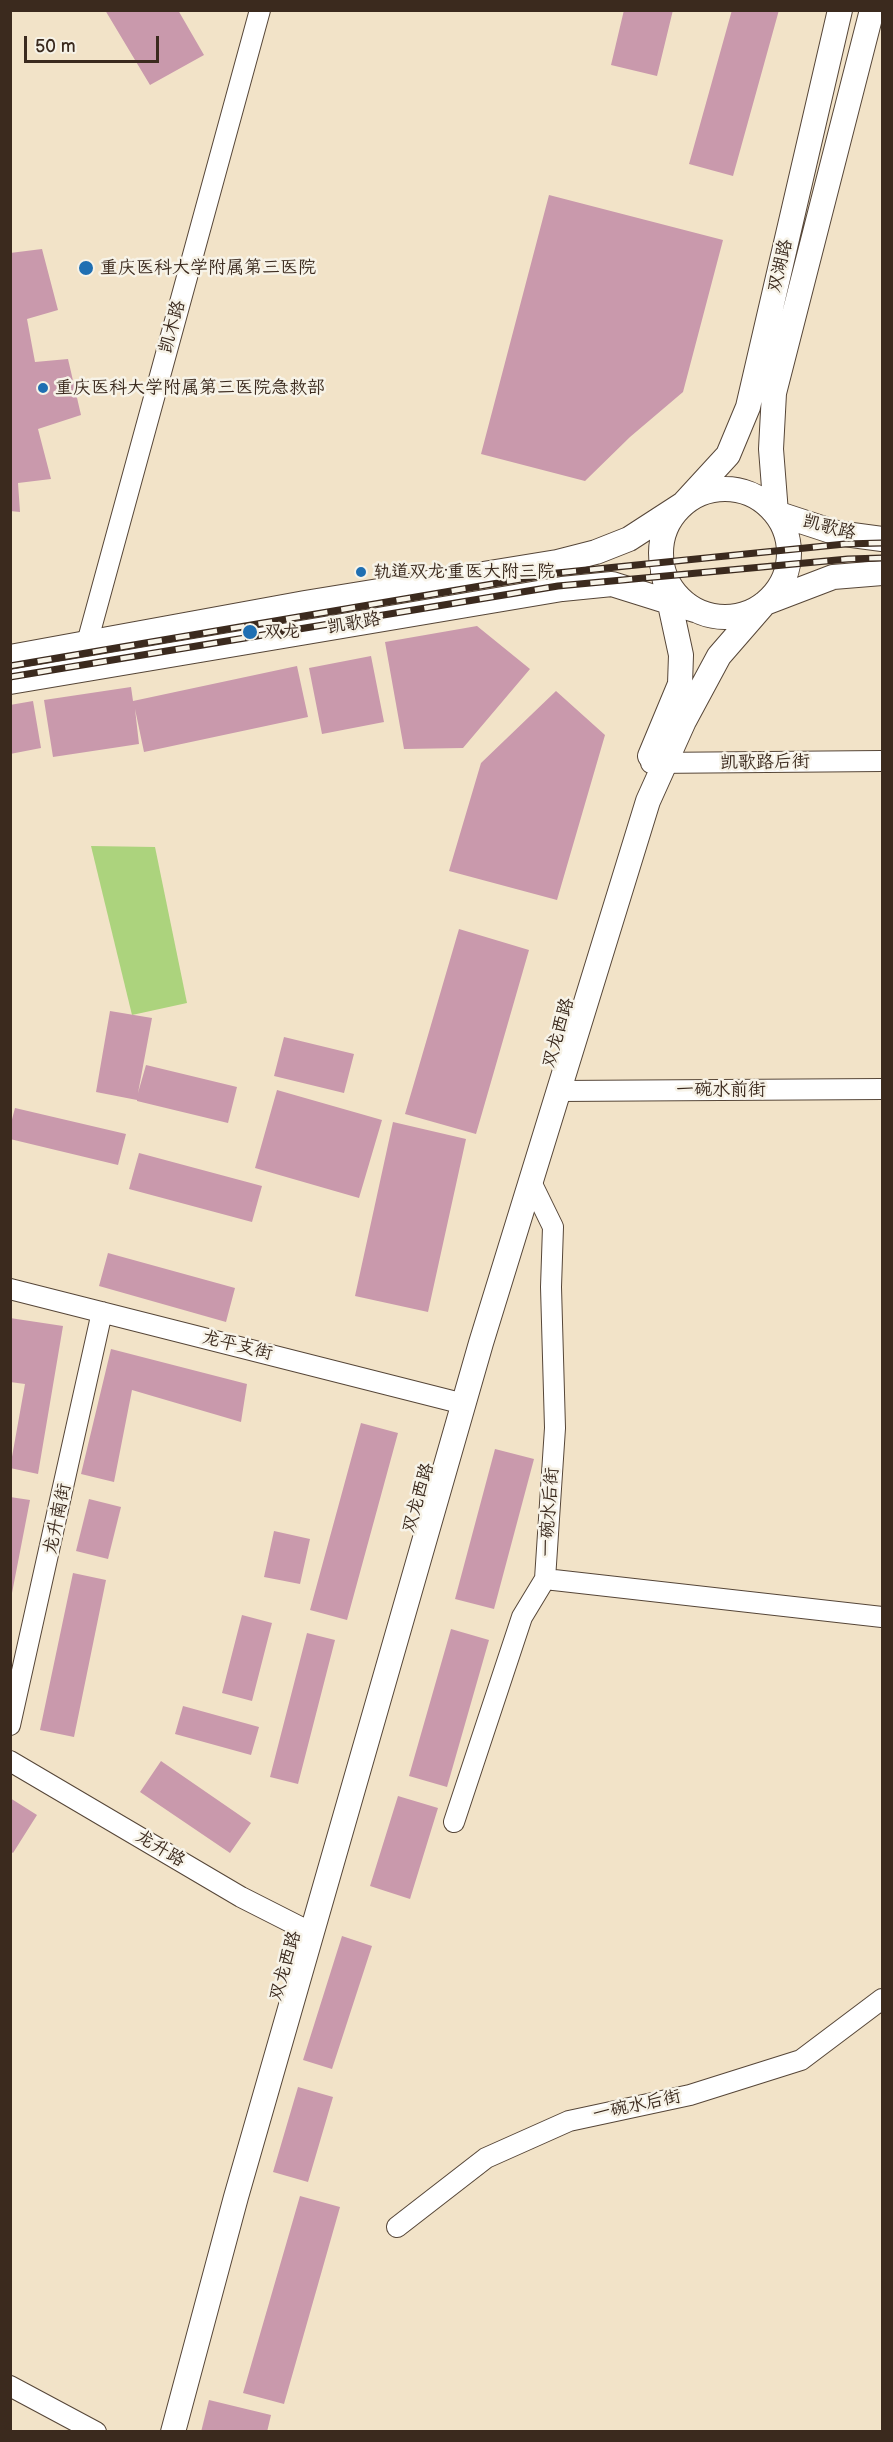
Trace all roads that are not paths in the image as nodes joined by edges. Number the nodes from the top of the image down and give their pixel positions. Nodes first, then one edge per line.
1 (260, 10) edge
2 (840, 10) edge
3 (872, 10) edge
4 (683, 504) junction
5 (776, 513) junction
6 (882, 538) edge
7 (663, 572) junction
8 (882, 573) edge
9 (670, 601) junction
10 (765, 603) junction
11 (695, 610) junction
12 (87, 643) junction
13 (10, 657) edge
14 (10, 682) edge
15 (882, 761) edge
16 (655, 763) junction
17 (882, 1089) edge
18 (559, 1091) junction
19 (531, 1182) junction
20 (10, 1289) edge
21 (102, 1312) junction
22 (456, 1402) junction
23 (545, 1579) junction
24 (882, 1617) edge
25 (10, 1725) edge
26 (10, 1761) edge
27 (454, 1822) dead end
28 (304, 1930) junction
29 (882, 1999) edge
30 (397, 2227) dead end
31 (10, 2386) edge
32 (96, 2432) edge
33 (156, 2432) edge
34 (173, 2432) edge

1 - 12 street, 凯木路
2 - 4 main road, 双湖路
3 - 5 main road, 双湖路
4 - 5 main road
4 - 7 main road
4 - 12 main road, 凯歌路
5 - 6 main road, 凯歌路
5 - 10 main road
7 - 9 main road, 双龙西路
7 - 11 main road
8 - 10 main road
9 - 11 main road, 凯歌路
9 - 14 main road, 凯歌路
9 - 16 main road, 双龙西路
10 - 11 main road
10 - 16 main road, 双龙西路
12 - 13 main road, 凯歌路
15 - 16 street, 凯歌路后街
16 - 18 main road, 双龙西路
16 - 22 main road, 双龙西路
17 - 18 street, 一碗水前街
18 - 19 main road, 双龙西路
19 - 22 main road, 双龙西路
19 - 23 street, 一碗水后街
20 - 21 street, 龙平支街
21 - 22 street, 龙平支街
21 - 25 street, 龙升南街
22 - 28 main road, 双龙西路
23 - 24 street, 一碗水后街
23 - 27 street
26 - 28 street, 龙升路
28 - 33 main road, 双龙西路
28 - 34 main road, 双龙西路
29 - 30 street, 一碗水后街
31 - 32 street

